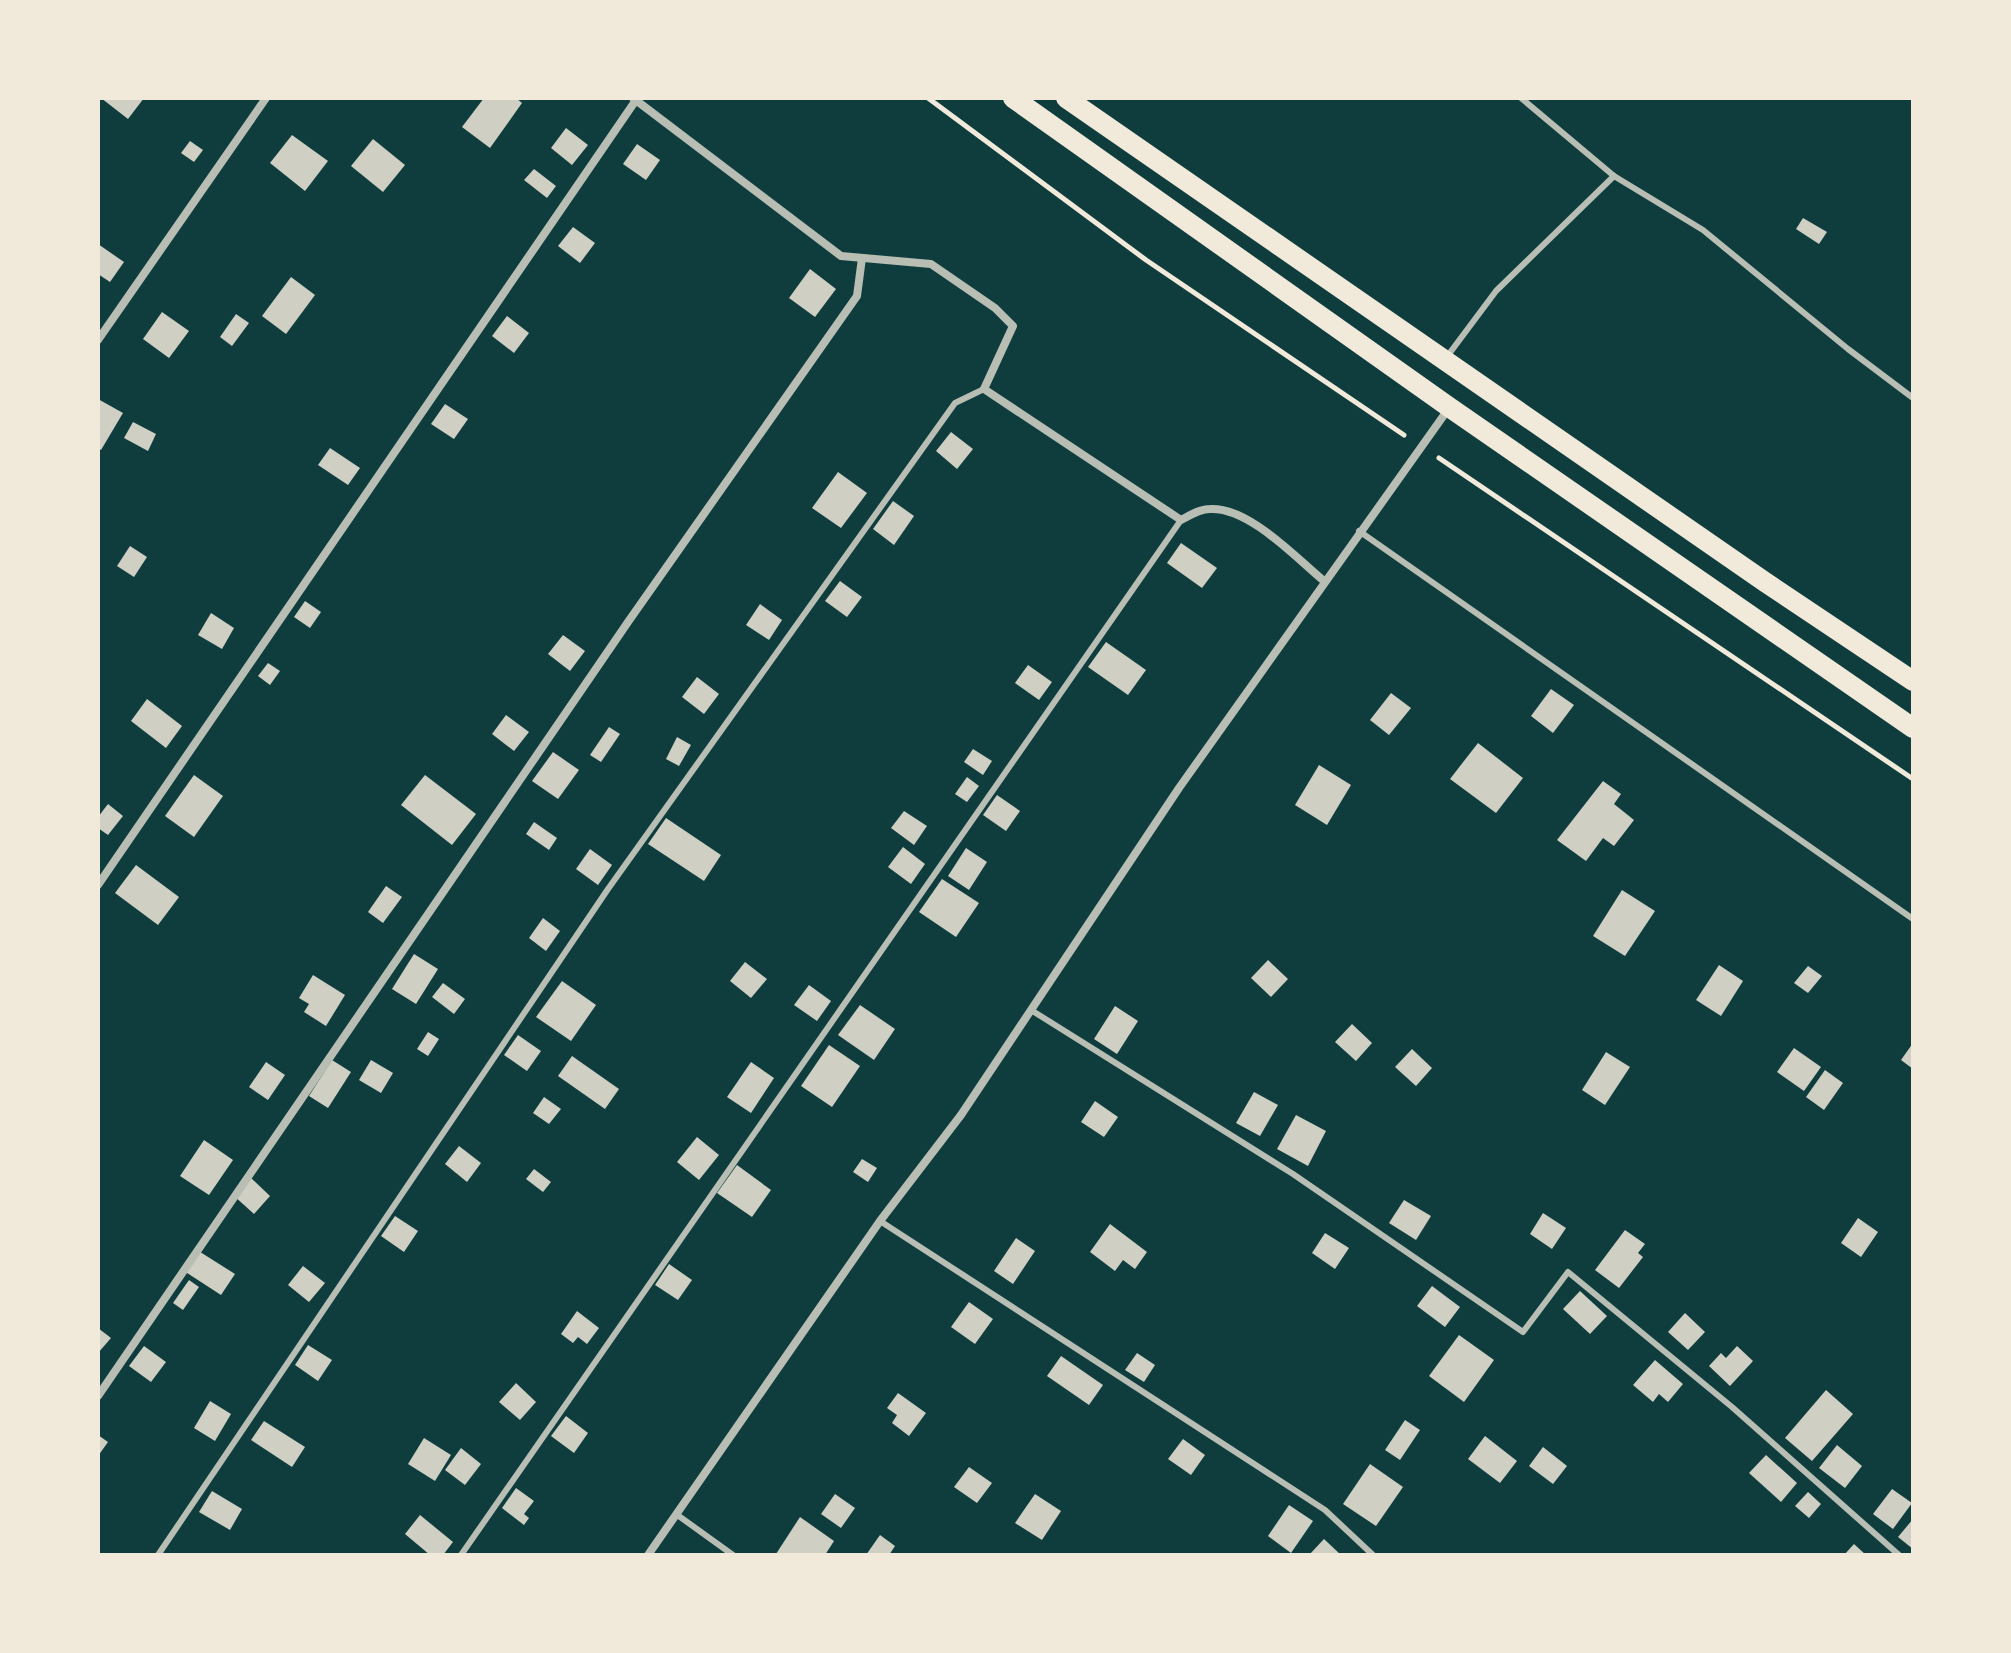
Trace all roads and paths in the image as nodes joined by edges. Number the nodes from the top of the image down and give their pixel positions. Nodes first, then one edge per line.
1 (266, 98) edge
2 (1013, 98) edge
3 (1066, 98) edge
4 (1521, 98) edge
5 (634, 99) edge
6 (1614, 176) junction
7 (862, 258) junction
8 (98, 340) edge
9 (1443, 361) junction
10 (984, 389) junction
11 (1913, 398) edge
12 (1449, 407) junction
13 (1181, 520) junction
14 (1359, 531) junction
15 (1324, 581) junction
16 (1913, 681) edge
17 (1913, 728) edge
18 (98, 885) edge
19 (1913, 919) edge
20 (1031, 1010) junction
21 (880, 1221) junction
22 (98, 1396) edge
23 (676, 1514) junction
24 (158, 1555) edge
25 (461, 1555) edge
26 (648, 1555) edge
27 (733, 1555) edge
28 (1373, 1555) edge
29 (1899, 1555) edge

1 - 8 street
2 - 12 main road
3 - 9 main road
4 - 6 lane
5 - 7 street
5 - 18 street
6 - 9 lane
6 - 11 lane
7 - 10 street
7 - 22 street
9 - 16 main road
10 - 13 street
10 - 24 lane
12 - 14 street
12 - 17 main road
13 - 15 street
13 - 25 lane
14 - 15 street
14 - 19 lane
15 - 20 street
20 - 21 street
20 - 29 lane
21 - 23 street
21 - 28 lane
23 - 26 street
23 - 27 lane

